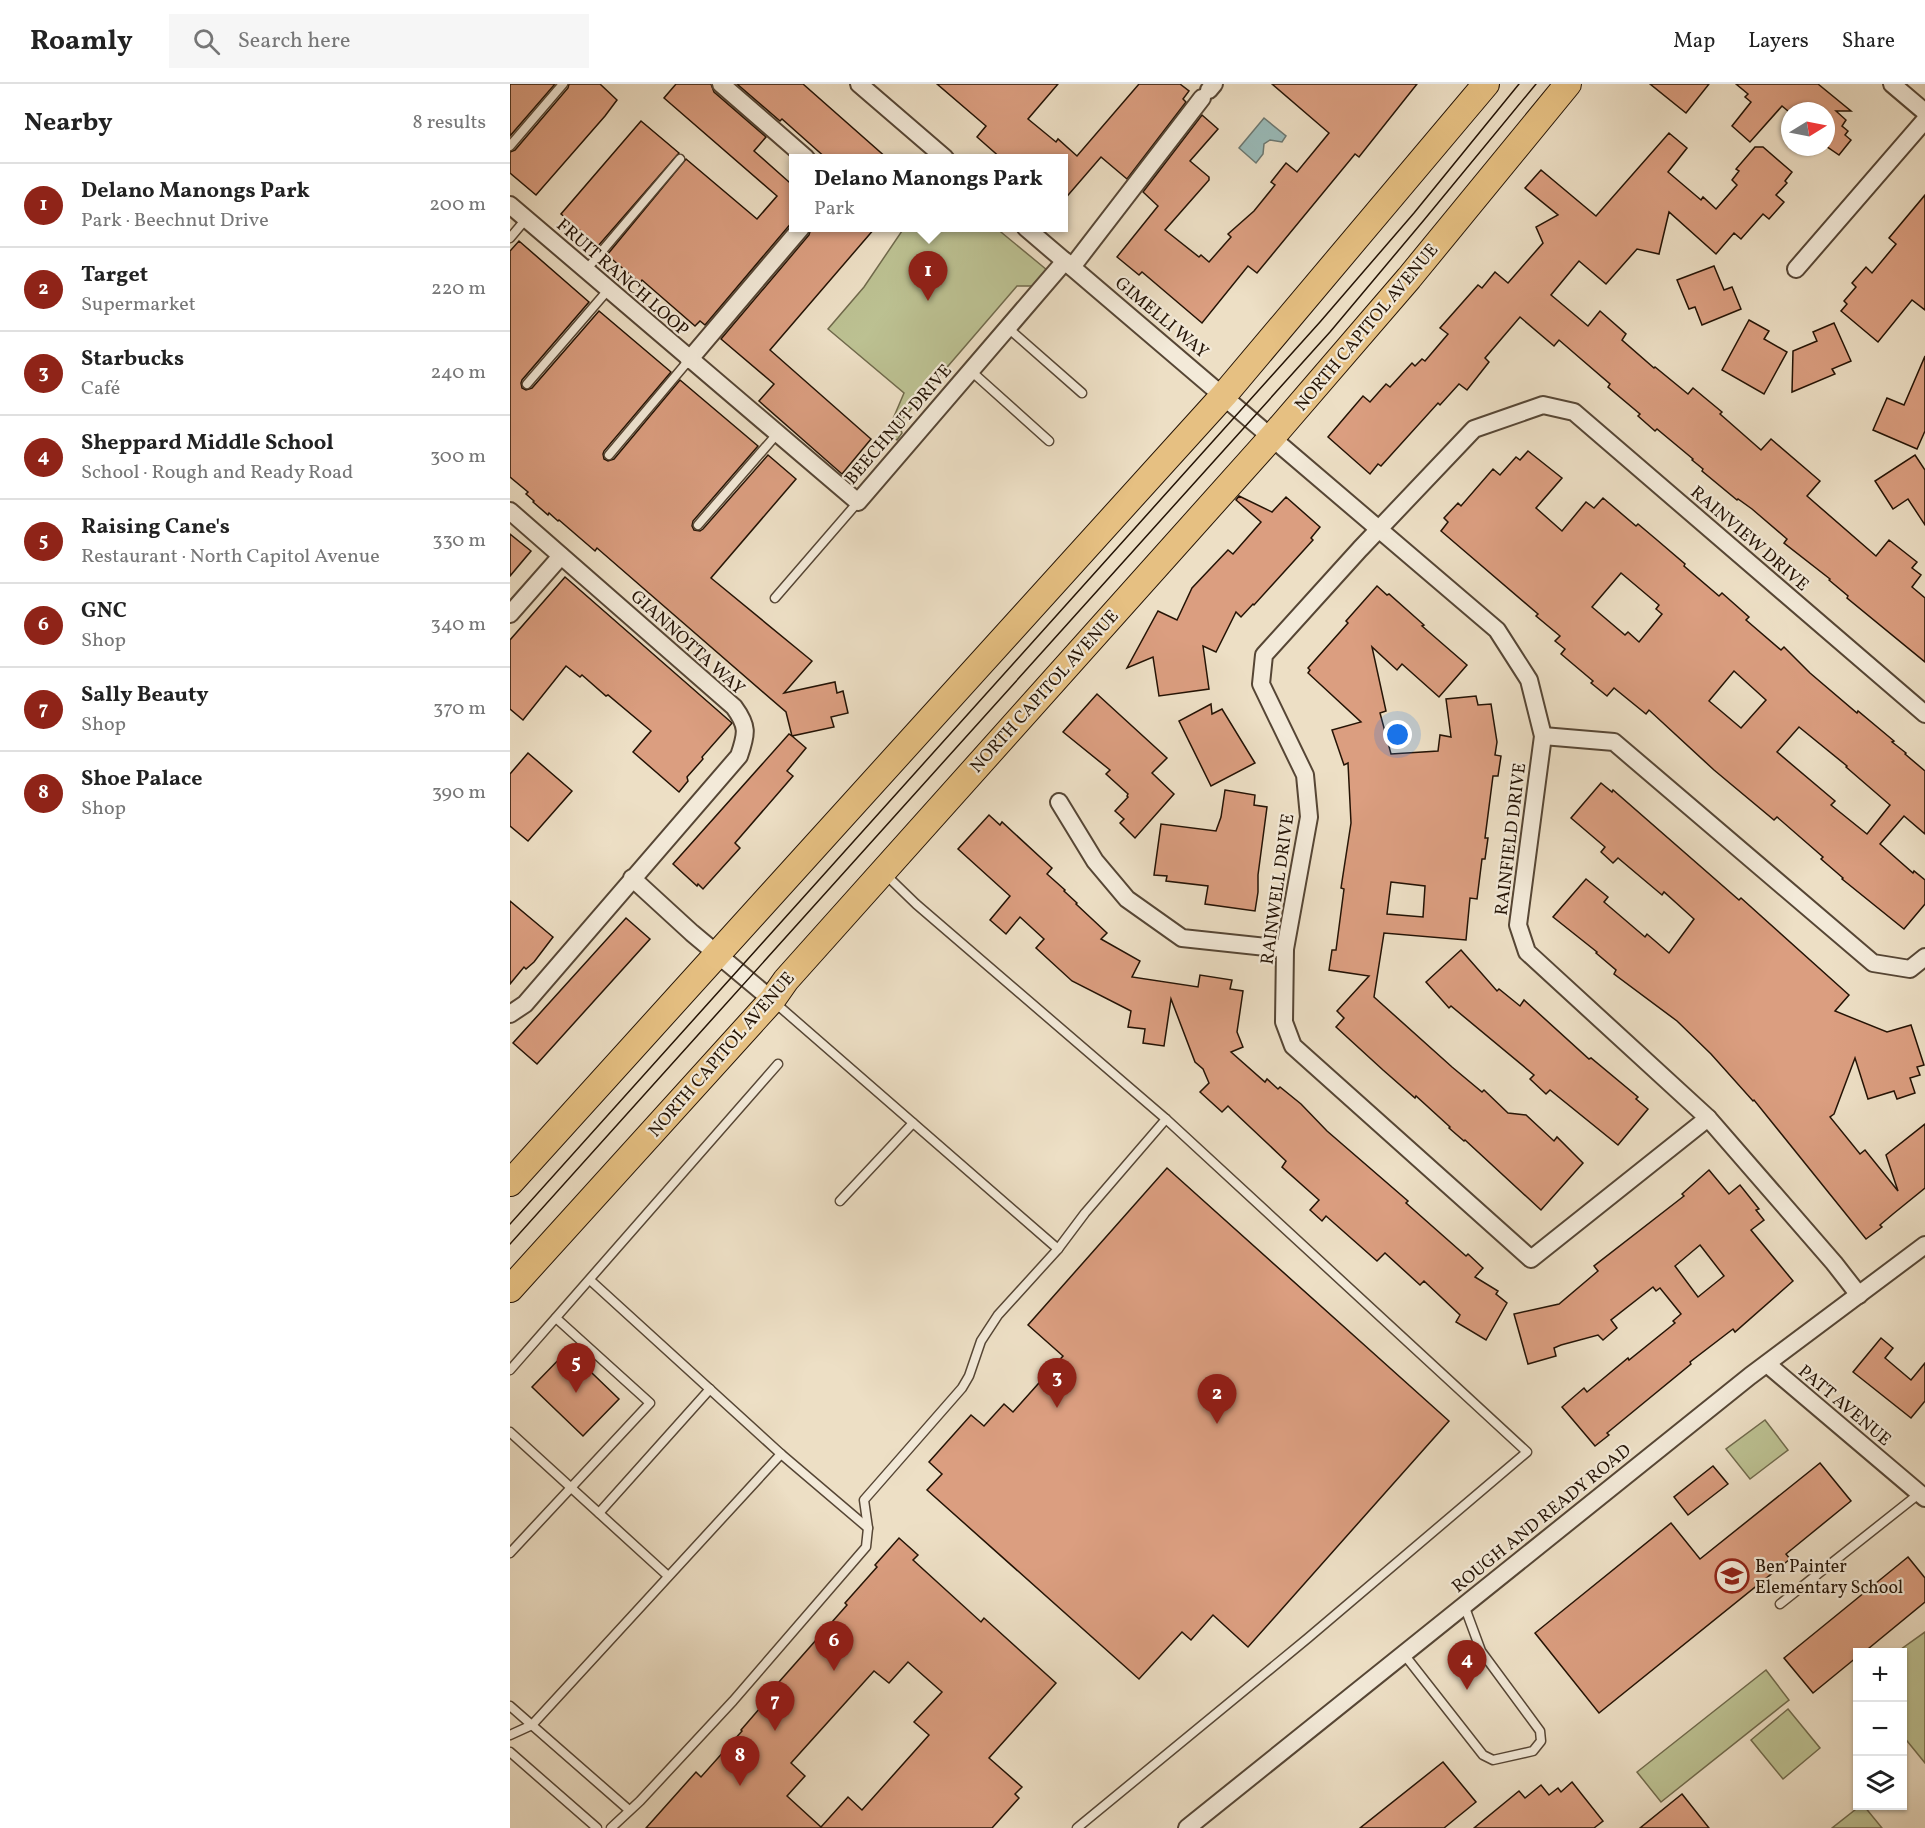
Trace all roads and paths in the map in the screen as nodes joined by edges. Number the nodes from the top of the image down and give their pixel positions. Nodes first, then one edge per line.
1 (563, 84) edge
2 (721, 84) edge
3 (859, 84) edge
4 (1486, 84) edge
5 (1568, 84) edge
6 (1892, 84) edge
7 (1208, 91) edge
8 (1925, 112) edge
9 (1925, 120) edge
10 (510, 146) edge
11 (800, 154) edge
12 (939, 154) edge
13 (680, 159) dead end
14 (510, 205) edge
15 (526, 219) junction
16 (798, 232) edge
17 (1031, 232) edge
18 (510, 238) edge
19 (1068, 264) junction
20 (1796, 269) dead end
21 (586, 270) junction
22 (608, 290) junction
23 (1008, 328) junction
24 (689, 360) junction
25 (971, 371) junction
26 (527, 384) dead end
27 (1083, 393) dead end
28 (1224, 395) junction
29 (1543, 405) joint
30 (777, 434) junction
31 (1272, 437) junction
32 (1049, 441) dead end
33 (609, 455) dead end
34 (858, 502) junction
35 (510, 511) edge
36 (698, 525) dead end
37 (1377, 530) junction
38 (561, 556) junction
39 (775, 598) dead end
40 (510, 614) edge
41 (1925, 714) edge
42 (1542, 736) junction
43 (1059, 802) dead end
44 (882, 872) junction
45 (632, 878) junction
46 (1285, 949) junction
47 (718, 955) junction
48 (1925, 957) edge
49 (772, 1000) junction
50 (510, 1014) edge
51 (778, 1064) dead end
52 (1708, 1118) junction
53 (1166, 1119) junction
54 (913, 1123) junction
55 (510, 1183) edge
56 (840, 1201) dead end
57 (1925, 1245) edge
58 (1058, 1249) junction
59 (590, 1281) junction
60 (510, 1289) edge
61 (1859, 1295) junction
62 (556, 1318) junction
63 (1767, 1364) junction
64 (510, 1370) edge
65 (710, 1389) junction
66 (510, 1432) edge
67 (781, 1454) junction
68 (570, 1486) junction
69 (1922, 1496) edge
70 (599, 1513) junction
71 (868, 1528) junction
72 (510, 1553) edge
73 (668, 1576) junction
74 (1780, 1604) dead end
75 (1464, 1605) junction
76 (1403, 1653) junction
77 (510, 1706) edge
78 (532, 1725) junction
79 (510, 1735) edge
80 (510, 1752) edge
81 (629, 1810) junction
82 (597, 1828) edge
83 (611, 1828) edge
84 (1077, 1828) edge
85 (1187, 1828) edge

1 - 10 lane
2 - 11 street
3 - 12 street
4 - 28 main road
5 - 31 main road, NORTH CAPITOL AVENUE
6 - 8 street
7 - 19 street, BEECHNUT DRIVE
9 - 20 street
13 - 21 lane
14 - 15 street, FRUIT RANCH LOOP
15 - 18 lane
15 - 21 street, FRUIT RANCH LOOP
16 - 24 street, FRUIT RANCH LOOP
17 - 19 street, GIMELLI WAY
19 - 23 street, BEECHNUT DRIVE
19 - 28 street, GIMELLI WAY
21 - 22 street, FRUIT RANCH LOOP
22 - 24 street, FRUIT RANCH LOOP
22 - 26 lane
23 - 25 street, BEECHNUT DRIVE
23 - 27 lane
24 - 30 street, BEECHNUT DRIVE
24 - 33 lane
25 - 32 lane
25 - 34 street, BEECHNUT DRIVE
28 - 31 street, GIMELLI WAY
28 - 47 main road
29 - 37 street, RAINWELL DRIVE
29 - 41 street, RAINVIEW DRIVE
30 - 34 street, BEECHNUT DRIVE
30 - 36 lane
31 - 37 street, RAINFIELD DRIVE
31 - 44 main road, NORTH CAPITOL AVENUE
34 - 39 lane
35 - 38 street, GIANNOTTA WAY
37 - 42 street, RAINFIELD DRIVE
37 - 46 street, RAINWELL DRIVE
38 - 40 street
38 - 45 street, GIANNOTTA WAY
42 - 48 street
42 - 52 street, RAINFIELD DRIVE
43 - 46 street
44 - 49 main road, NORTH CAPITOL AVENUE
44 - 53 lane
45 - 47 street
45 - 50 street, GIANNOTTA WAY
46 - 52 street, RAINWELL DRIVE
47 - 49 street
47 - 55 main road
49 - 54 lane
49 - 60 main road, NORTH CAPITOL AVENUE
51 - 59 lane
52 - 61 street, RAINFIELD DRIVE
53 - 58 lane
53 - 84 lane
54 - 56 lane
54 - 58 lane
57 - 61 street, ROUGH AND READY ROAD
58 - 71 lane
59 - 62 lane
59 - 65 lane
61 - 63 street, ROUGH AND READY ROAD
62 - 64 lane
62 - 68 lane
63 - 69 street, PATT AVENUE
63 - 75 street, ROUGH AND READY ROAD
65 - 67 lane
65 - 70 lane
66 - 68 lane
67 - 71 lane
67 - 73 lane
68 - 70 lane
68 - 72 lane
69 - 74 lane
70 - 73 lane
71 - 81 lane
73 - 78 lane
75 - 76 street, ROUGH AND READY ROAD
75 - 76 lane
76 - 85 street, ROUGH AND READY ROAD
77 - 78 lane
78 - 79 lane
78 - 81 lane
80 - 82 lane
81 - 83 lane

